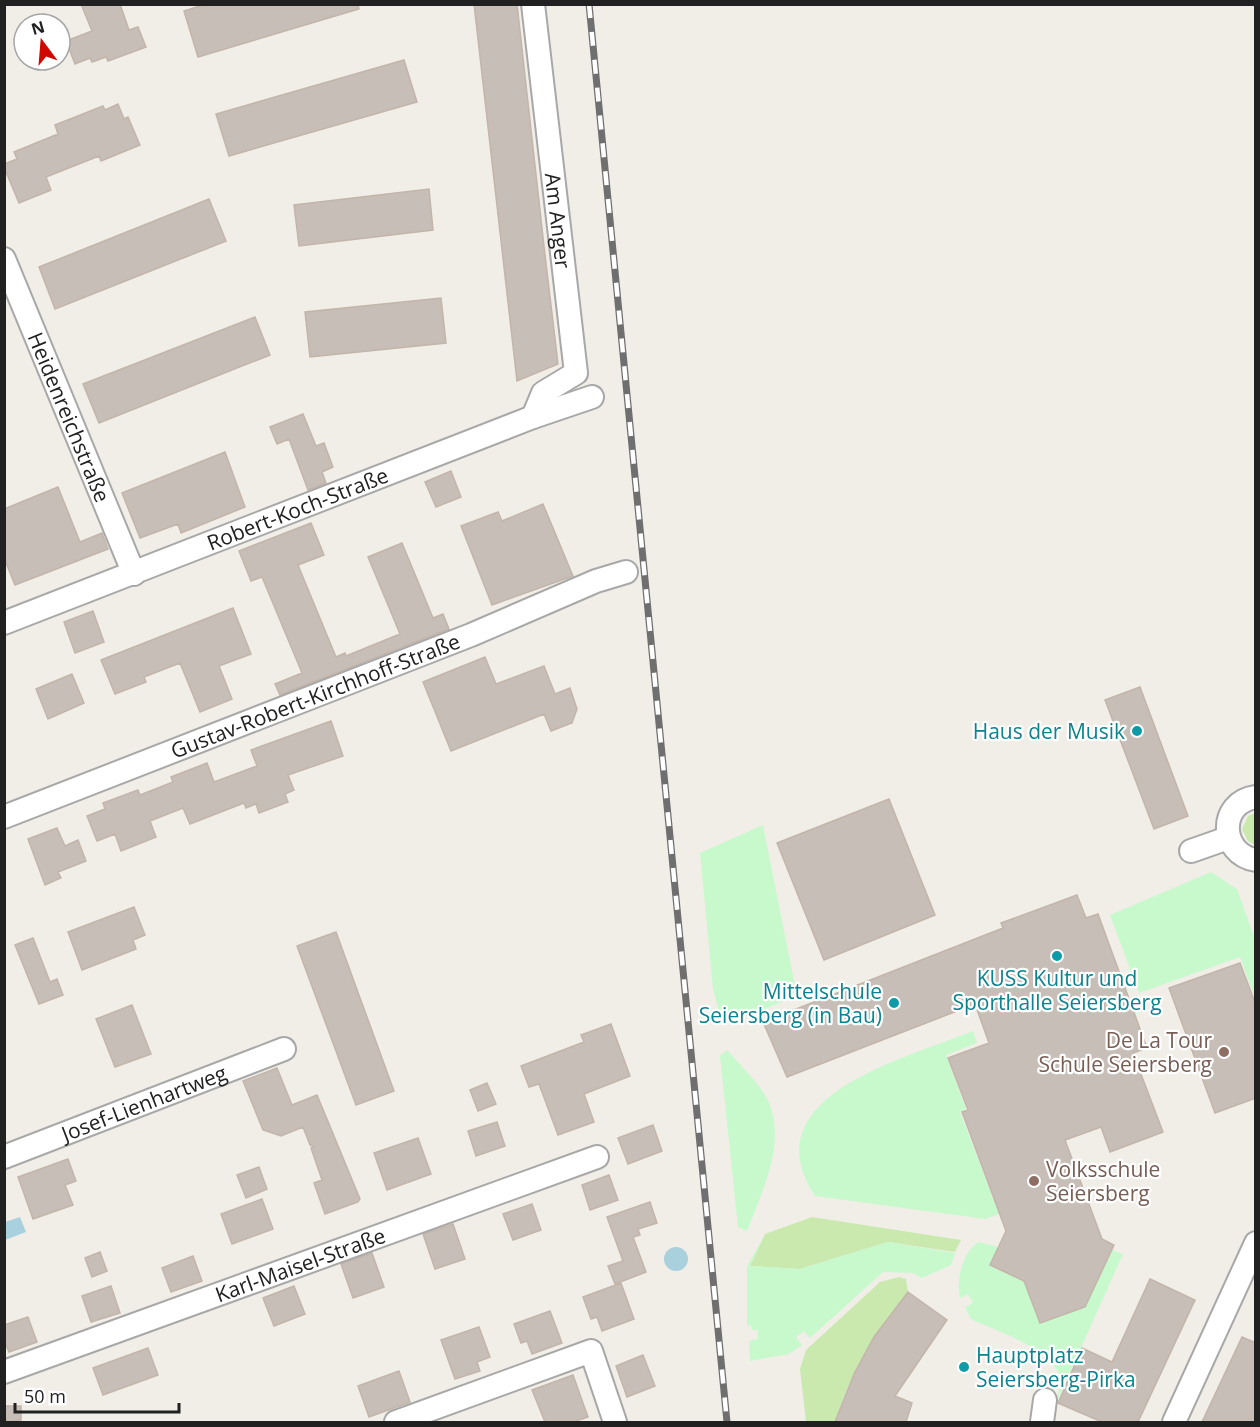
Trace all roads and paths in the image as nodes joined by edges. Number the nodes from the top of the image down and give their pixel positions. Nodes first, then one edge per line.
1 (533, 4) edge
2 (4, 259) edge
3 (592, 397) dead end
4 (533, 417) junction
5 (626, 572) dead end
6 (134, 574) junction
7 (4, 623) edge
8 (1256, 797) edge
9 (4, 817) edge
10 (1228, 838) junction
11 (1191, 851) dead end
12 (1256, 860) edge
13 (284, 1049) dead end
14 (4, 1157) edge
15 (597, 1158) dead end
16 (1256, 1243) edge
17 (4, 1372) edge
18 (1045, 1400) dead end
19 (396, 1422) edge
20 (615, 1422) edge
21 (1042, 1422) edge
22 (1174, 1422) edge

1 - 4 street, Am Anger
2 - 6 street, Heidenreichstraße
3 - 4 street, Robert-Koch-Straße
4 - 6 street, Robert-Koch-Straße
5 - 9 street, Gustav-Robert-Kirchhoff-Straße
6 - 7 street, Robert-Koch-Straße
8 - 10 street
10 - 11 street
10 - 12 street
13 - 14 street, Josef-Lienhartweg
15 - 17 street, Karl-Maisel-Straße
16 - 22 street
18 - 21 street
19 - 20 street

